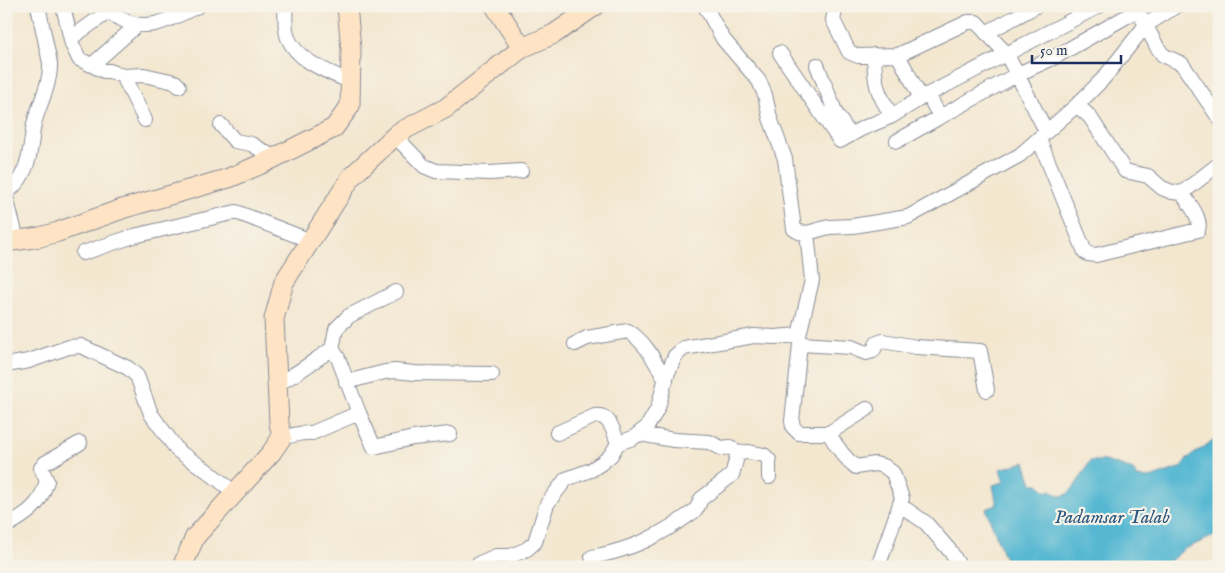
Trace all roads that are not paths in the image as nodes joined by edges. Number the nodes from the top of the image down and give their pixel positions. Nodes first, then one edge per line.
1 (38, 6) edge
2 (63, 6) edge
3 (198, 6) edge
4 (286, 6) edge
5 (346, 6) edge
6 (495, 6) edge
7 (595, 6) edge
8 (706, 6) edge
9 (836, 6) edge
10 (1036, 6) edge
11 (1099, 6) edge
12 (1176, 6) edge
13 (108, 8) edge
14 (1137, 8) edge
15 (1080, 10) edge
16 (137, 25) junction
17 (1146, 25) junction
18 (986, 33) junction
19 (71, 38) junction
20 (522, 48) junction
21 (780, 52) dead end
22 (1006, 53) junction
23 (874, 55) junction
24 (898, 55) junction
25 (92, 65) junction
26 (817, 65) dead end
27 (1016, 75) junction
28 (123, 76) junction
29 (352, 82) junction
30 (179, 86) dead end
31 (925, 96) junction
32 (1077, 105) junction
33 (892, 116) junction
34 (940, 117) junction
35 (1219, 118) edge
36 (145, 120) dead end
37 (221, 125) dead end
38 (850, 134) junction
39 (1043, 135) junction
40 (395, 136) junction
41 (897, 140) dead end
42 (275, 158) junction
43 (1219, 164) edge
44 (521, 171) dead end
45 (1182, 194) junction
46 (6, 196) edge
47 (807, 233) junction
48 (12, 241) edge
49 (312, 241) junction
50 (83, 253) dead end
51 (396, 292) dead end
52 (800, 339) junction
53 (575, 344) dead end
54 (332, 349) junction
55 (6, 366) edge
56 (492, 374) dead end
57 (666, 381) junction
58 (346, 382) junction
59 (277, 384) junction
60 (987, 390) dead end
61 (867, 409) dead end
62 (359, 413) junction
63 (557, 433) dead end
64 (829, 433) junction
65 (450, 434) dead end
66 (640, 434) junction
67 (282, 437) junction
68 (80, 443) dead end
69 (618, 443) junction
70 (738, 453) junction
71 (769, 477) dead end
72 (234, 492) junction
73 (900, 505) junction
74 (6, 526) edge
75 (592, 556) dead end
76 (182, 567) edge
77 (476, 567) edge
78 (878, 567) edge
79 (960, 567) edge

1 - 46 street
2 - 19 street
3 - 16 street
4 - 29 street
5 - 29 street
6 - 20 street
7 - 20 street
8 - 47 street
9 - 23 street
10 - 18 street
11 - 15 street
12 - 17 street
13 - 16 street
13 - 19 street
14 - 17 street
14 - 27 street
15 - 22 street
16 - 25 street
17 - 32 street
17 - 35 street
18 - 22 street
18 - 24 street
19 - 25 street
20 - 40 street
21 - 38 street
22 - 27 street
22 - 31 street
23 - 24 street
23 - 33 street
24 - 31 street
25 - 28 street
26 - 38 street
27 - 34 street
27 - 39 street
28 - 30 street
28 - 36 street
29 - 42 street
31 - 33 street
31 - 34 street
32 - 39 street
32 - 45 street
33 - 38 street
34 - 41 street
37 - 42 street
39 - 45 street
39 - 47 street
40 - 44 street
40 - 49 street
42 - 48 street
43 - 45 street
46 - 48 street
47 - 52 street
49 - 50 street
49 - 59 street
51 - 54 street
52 - 57 street
52 - 60 street
52 - 64 street
53 - 57 street
54 - 58 street
54 - 59 street
55 - 72 street
56 - 58 street
57 - 66 street
58 - 62 street
59 - 67 street
61 - 64 street
62 - 65 street
62 - 67 street
63 - 69 street
64 - 73 street
66 - 69 street
66 - 70 street
67 - 72 street
68 - 74 street
69 - 77 street
70 - 71 street
70 - 75 street
72 - 76 street
73 - 78 street
73 - 79 street

